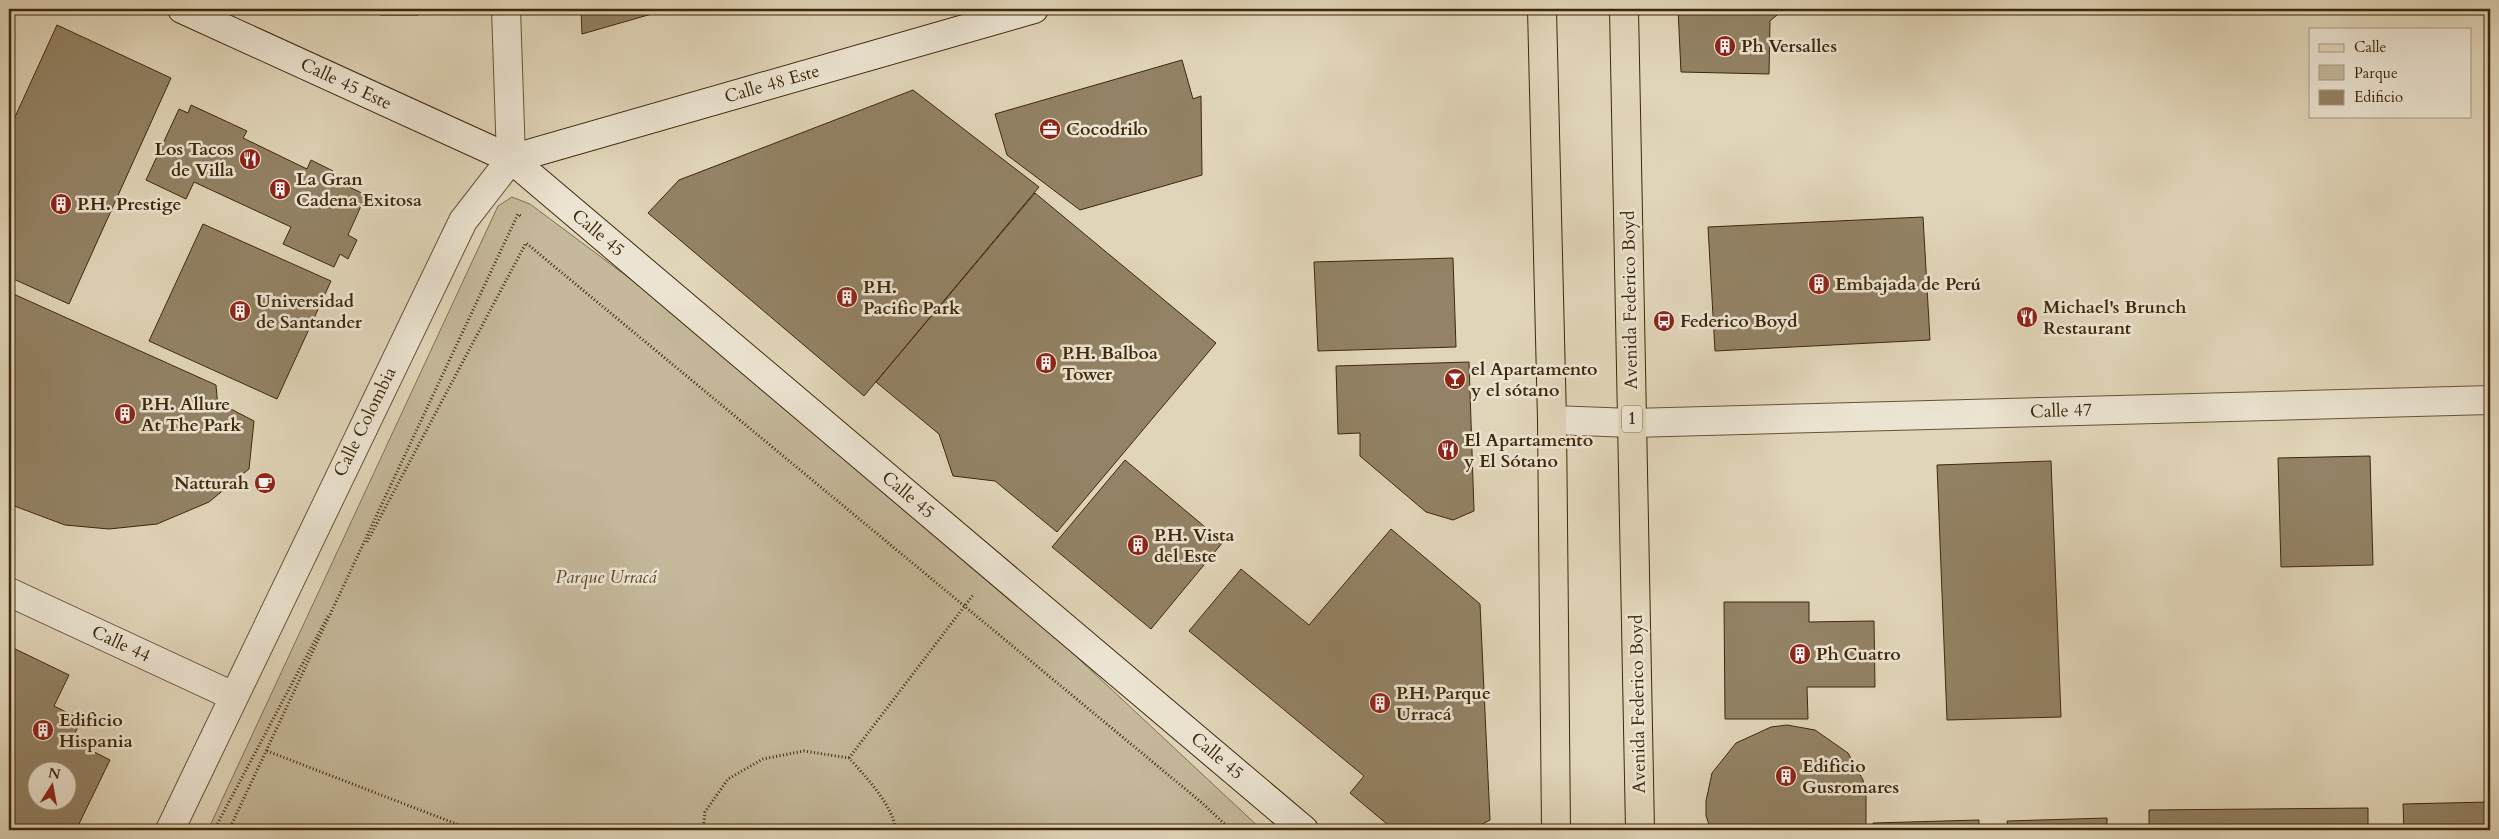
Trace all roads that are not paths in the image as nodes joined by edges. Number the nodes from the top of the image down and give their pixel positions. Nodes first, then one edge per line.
1 (182, 9) edge
2 (506, 9) edge
3 (1034, 9) edge
4 (1542, 9) edge
5 (1624, 9) edge
6 (510, 159) junction
7 (2490, 400) edge
8 (1552, 420) junction
9 (1632, 423) junction
10 (9, 592) edge
11 (233, 696) junction
12 (170, 830) edge
13 (1304, 830) edge
14 (1556, 830) edge
15 (1640, 830) edge

1 - 6 street, Calle 45 Este
2 - 6 street
3 - 6 street, Calle 48 Este
4 - 8 main road
5 - 9 main road, Avenida Federico Boyd / 1
6 - 11 street, Calle Colombia
6 - 13 street, Calle 45
7 - 9 street, Calle 47
8 - 9 street, Calle 47
8 - 14 main road
9 - 15 main road, Avenida Federico Boyd / 1
10 - 11 street, Calle 44
11 - 12 street, Calle Colombia

